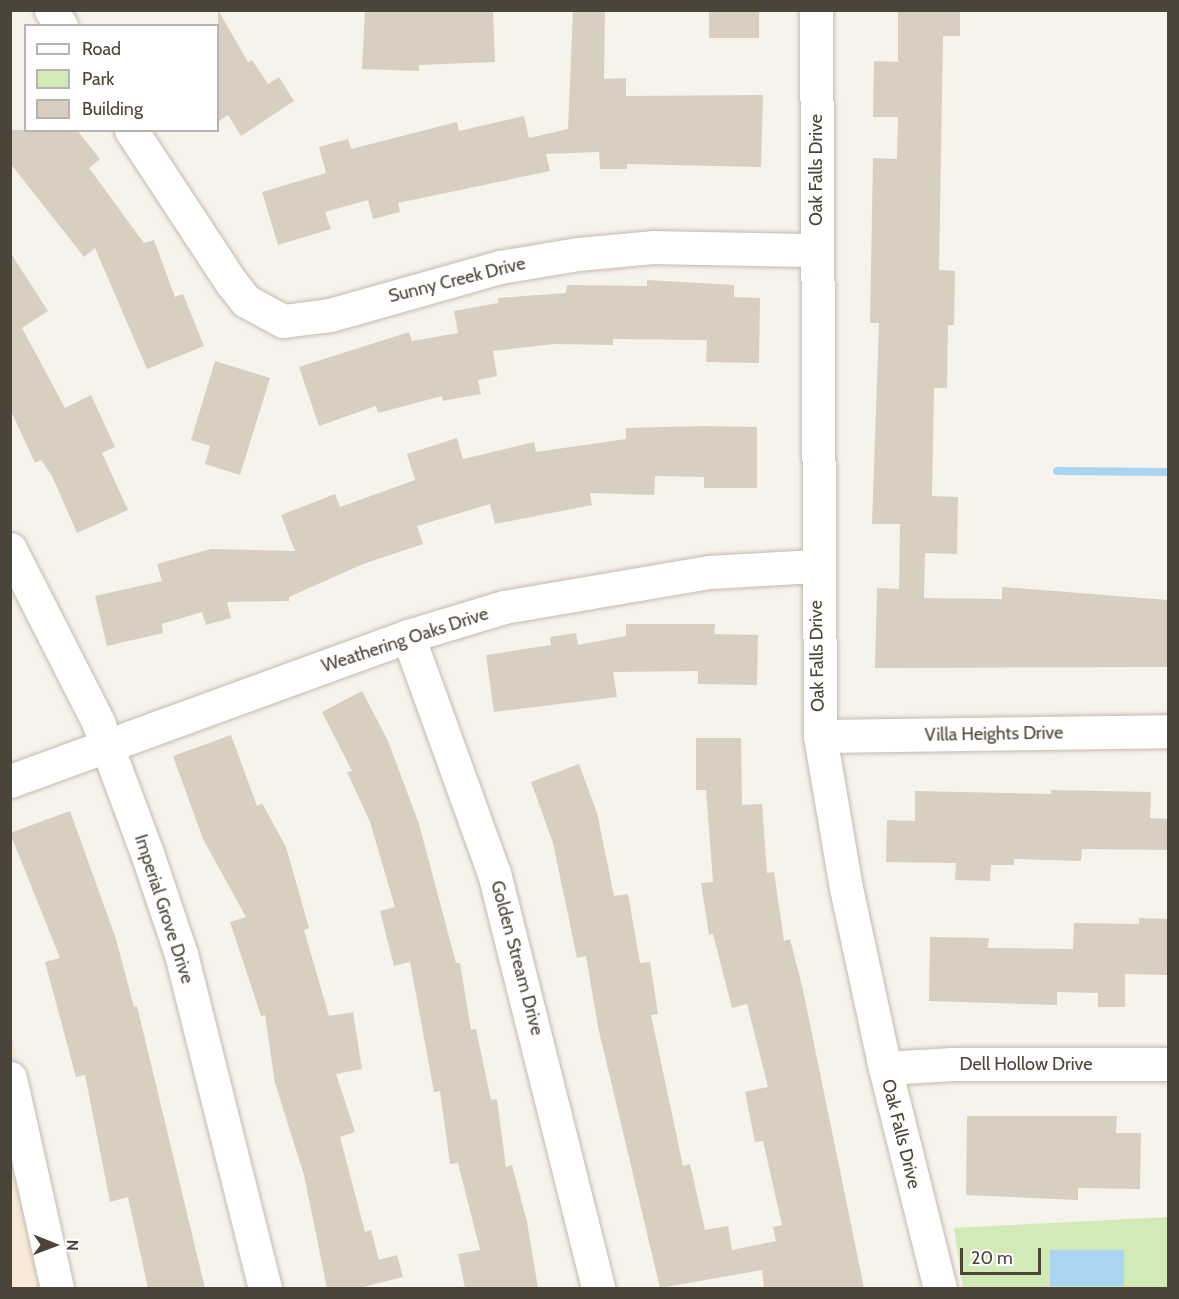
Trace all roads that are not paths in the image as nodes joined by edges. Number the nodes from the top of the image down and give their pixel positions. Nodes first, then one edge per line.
1 (51, 10) edge
2 (816, 10) edge
3 (60, 24) edge
4 (132, 132) edge
5 (816, 250) junction
6 (10, 549) edge
7 (816, 566) junction
8 (408, 636) junction
9 (1168, 732) edge
10 (820, 736) junction
11 (106, 743) junction
12 (10, 781) edge
13 (1168, 1064) edge
14 (885, 1068) junction
15 (10, 1078) edge
16 (57, 1288) edge
17 (265, 1288) edge
18 (598, 1288) edge
19 (940, 1288) edge

1 - 3 street
2 - 5 street, Oak Falls Drive
4 - 5 street, Sunny Creek Drive
5 - 7 street, Oak Falls Drive
6 - 11 street, Imperial Grove Drive
7 - 8 street, Weathering Oaks Drive
7 - 10 street, Oak Falls Drive
8 - 11 street, Weathering Oaks Drive
8 - 18 street, Golden Stream Drive
9 - 10 street, Villa Heights Drive
10 - 14 street, Oak Falls Drive
11 - 12 street, Weathering Oaks Drive
11 - 17 street, Imperial Grove Drive
13 - 14 street, Dell Hollow Drive
14 - 19 street, Oak Falls Drive
15 - 16 street

